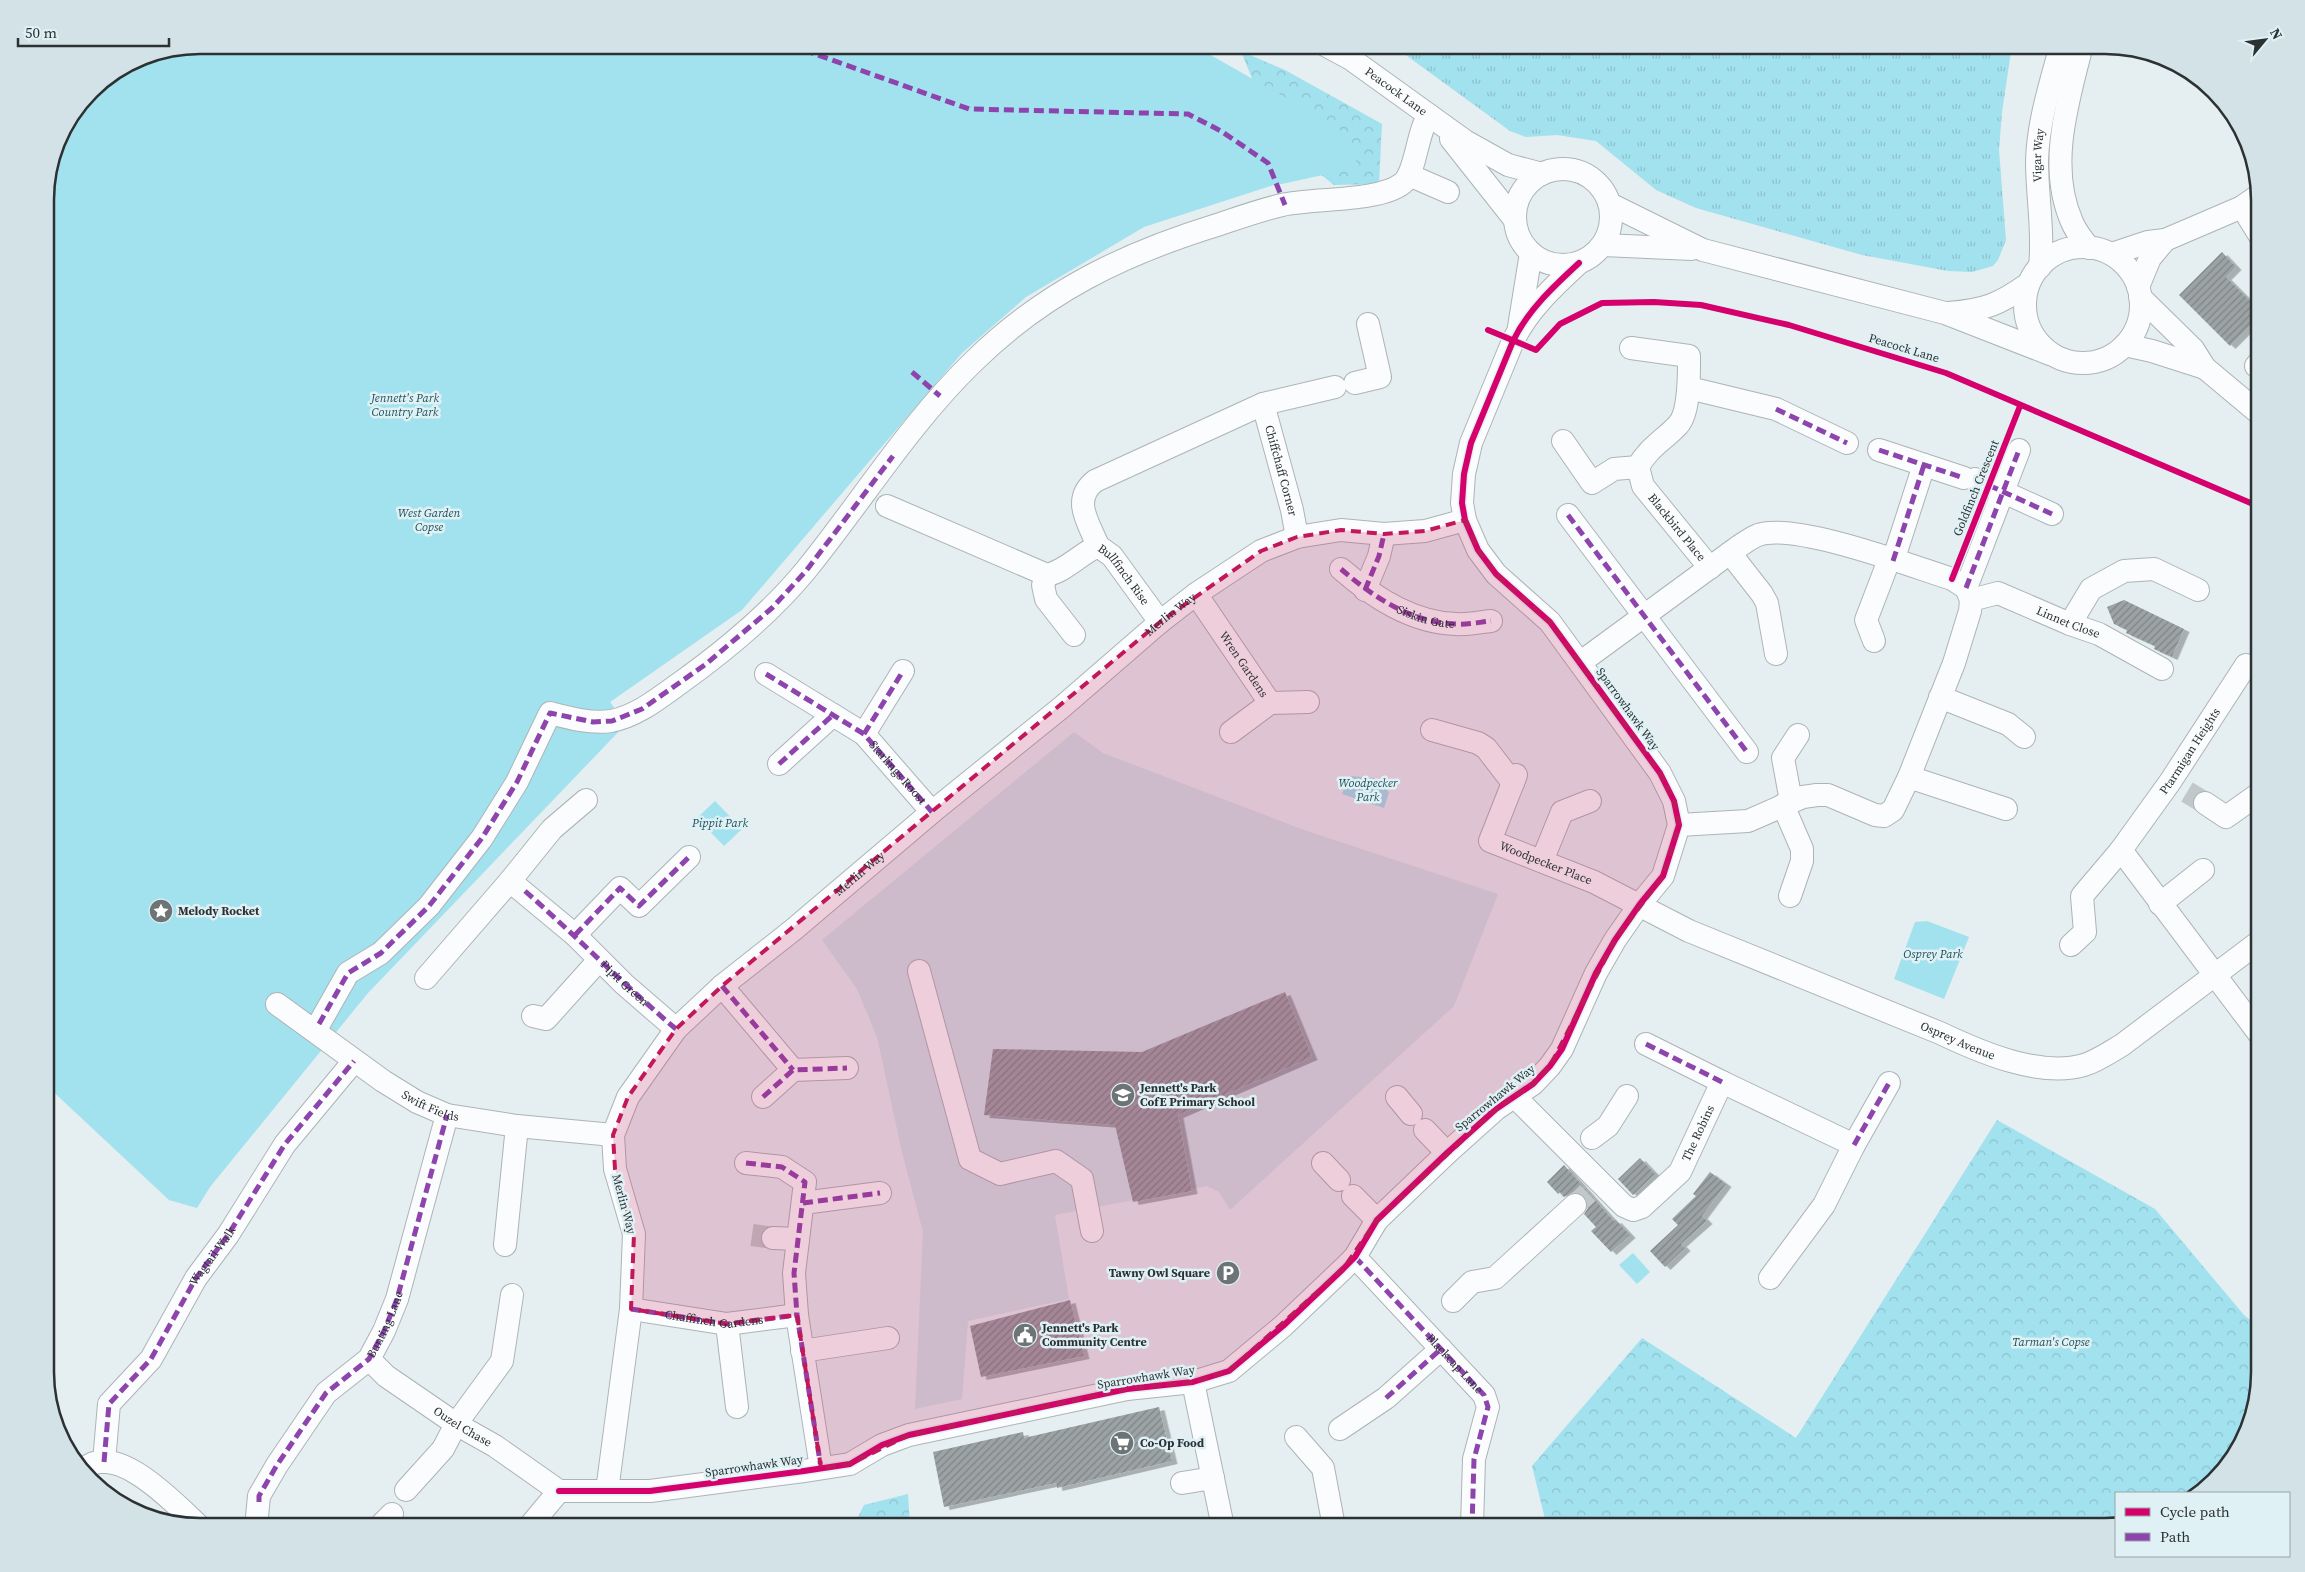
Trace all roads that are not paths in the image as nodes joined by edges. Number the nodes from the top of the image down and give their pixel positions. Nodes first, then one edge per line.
1 (1342, 54) edge
2 (2059, 54) edge
3 (2080, 54) edge
4 (1434, 119) junction
5 (1542, 174) junction
6 (1409, 175) junction
7 (1448, 192) dead end
8 (2250, 201) edge
9 (1610, 204) junction
10 (1515, 220) junction
11 (2165, 240) junction
12 (1603, 246) junction
13 (2089, 248) junction
14 (1703, 250) junction
15 (1531, 253) junction
16 (2112, 254) junction
17 (1579, 263) junction
18 (2034, 276) junction
19 (2139, 292) junction
20 (1945, 313) junction
21 (1368, 324) dead end
22 (1518, 331) junction
23 (2125, 345) junction
24 (1631, 348) dead end
25 (2050, 354) junction
26 (2205, 368) junction
27 (1690, 388) junction
28 (1264, 404) junction
29 (2251, 406) edge
30 (1562, 441) dead end
31 (1847, 443) dead end
32 (1879, 450) dead end
33 (2020, 450) dead end
34 (1924, 465) junction
35 (1638, 466) junction
36 (2004, 492) junction
37 (887, 506) dead end
38 (2052, 514) dead end
39 (1568, 515) dead end
40 (1465, 520) junction
41 (1384, 534) junction
42 (1297, 537) junction
43 (1098, 546) junction
44 (1730, 553) junction
45 (1891, 561) junction
46 (1710, 568) junction
47 (1341, 569) dead end
48 (1047, 575) junction
49 (1365, 590) junction
50 (2198, 590) dead end
51 (1196, 594) junction
52 (1968, 594) junction
53 (1644, 616) junction
54 (1491, 621) dead end
55 (1160, 622) junction
56 (2070, 624) junction
57 (1074, 636) dead end
58 (1874, 641) dead end
59 (1776, 654) dead end
60 (1581, 662) junction
61 (2246, 665) dead end
62 (2162, 669) dead end
63 (903, 671) dead end
64 (766, 674) dead end
65 (1940, 697) junction
66 (1308, 702) dead end
67 (1270, 703) junction
68 (833, 715) junction
69 (1432, 730) dead end
70 (1231, 732) dead end
71 (864, 734) junction
72 (1798, 735) dead end
73 (2024, 737) dead end
74 (1747, 752) dead end
75 (779, 764) dead end
76 (1908, 776) junction
77 (2188, 792) junction
78 (2251, 799) edge
79 (586, 800) dead end
80 (1590, 800) dead end
81 (1787, 803) junction
82 (2006, 810) dead end
83 (932, 812) junction
84 (1679, 825) junction
85 (2121, 850) junction
86 (689, 857) dead end
87 (1542, 861) junction
88 (2203, 870) dead end
89 (517, 886) junction
90 (1790, 896) dead end
91 (1640, 904) junction
92 (2160, 904) junction
93 (575, 936) junction
94 (2071, 945) dead end
95 (2251, 948) edge
96 (599, 960) junction
97 (919, 970) dead end
98 (2214, 976) junction
99 (426, 978) dead end
100 (722, 986) junction
101 (277, 1004) dead end
102 (532, 1016) dead end
103 (2251, 1023) edge
104 (319, 1024) dead end
105 (676, 1029) junction
106 (1646, 1044) dead end
107 (354, 1061) junction
108 (847, 1068) dead end
109 (793, 1070) junction
110 (1722, 1082) junction
111 (1890, 1082) dead end
112 (1627, 1096) dead end
113 (763, 1097) dead end
114 (1515, 1097) junction
115 (1411, 1113) dead end
116 (447, 1115) junction
117 (517, 1126) junction
118 (613, 1135) junction
119 (1854, 1145) junction
120 (1583, 1146) junction
121 (1447, 1153) junction
122 (746, 1163) dead end
123 (1323, 1163) dead end
124 (880, 1193) dead end
125 (1588, 1193) junction
126 (803, 1202) junction
127 (1377, 1220) junction
128 (1092, 1231) dead end
129 (773, 1238) tunnel mouth
130 (798, 1239) junction
131 (505, 1245) dead end
132 (1355, 1257) junction
133 (1770, 1278) dead end
134 (512, 1295) dead end
135 (1453, 1301) dead end
136 (631, 1309) junction
137 (796, 1316) junction
138 (727, 1324) junction
139 (888, 1338) dead end
140 (1441, 1349) junction
141 (802, 1351) junction
142 (369, 1359) junction
143 (1193, 1382) junction
144 (737, 1407) dead end
145 (456, 1424) junction
146 (1340, 1430) dead end
147 (1296, 1437) dead end
148 (94, 1466) edge
149 (821, 1468) junction
150 (1213, 1478) junction
151 (1182, 1483) dead end
152 (406, 1490) dead end
153 (559, 1491) junction
154 (607, 1492) junction
155 (189, 1517) edge
156 (257, 1518) edge
157 (536, 1518) edge
158 (1221, 1518) edge
159 (1332, 1518) edge
160 (1472, 1518) edge

1 - 4 street, Peacock Lane
2 - 18 street, Vigar Way
3 - 13 street, Vigar Way
4 - 5 street, Peacock Lane
4 - 6 street
4 - 10 street, Peacock Lane
5 - 9 street
5 - 10 street
6 - 7 street
6 - 104 street
8 - 11 street
9 - 12 street
9 - 14 street
10 - 15 street
11 - 16 street
11 - 19 street
12 - 14 street
12 - 17 street
13 - 16 street
13 - 18 street
14 - 20 street
15 - 17 street
15 - 22 street, Sparrowhawk Way
16 - 19 street
17 - 22 street, Sparrowhawk Way
18 - 20 street
18 - 25 street
19 - 23 street
19 - 26 street
20 - 25 street
21 - 28 street
22 - 40 street, Sparrowhawk Way
23 - 25 street
23 - 26 street
24 - 27 street
26 - 29 street
27 - 31 street
27 - 35 street
28 - 42 street, Chiffchaff Corner
28 - 43 street
30 - 35 street
32 - 34 street
33 - 36 street
34 - 36 street
34 - 45 street
35 - 46 street, Blackbird Place
36 - 38 street
36 - 52 street
37 - 48 street
39 - 53 street
40 - 41 street, Merlin Way
40 - 60 street, Sparrowhawk Way
41 - 42 street, Merlin Way
41 - 49 street
42 - 51 street, Merlin Way
43 - 48 street, Bullfinch Rise
43 - 55 street, Bullfinch Rise
44 - 45 street
44 - 46 street
44 - 59 street
45 - 52 street
45 - 58 street
46 - 53 street
47 - 49 street, Siskin Gate
48 - 57 street
49 - 54 street, Siskin Gate
50 - 56 street
51 - 55 street, Merlin Way
51 - 67 street, Wren Gardens
52 - 56 street, Linnet Close
52 - 65 street
53 - 60 street
53 - 74 street
55 - 83 street, Merlin Way
56 - 62 street, Linnet Close
60 - 84 street, Sparrowhawk Way
61 - 77 street, Ptarmigan Heights
63 - 71 street, Starlings Roost
64 - 68 street, Starlings Roost
65 - 73 street
65 - 76 street
66 - 67 street, Wren Gardens
67 - 70 street
68 - 71 street, Starlings Roost
68 - 75 street
69 - 87 street, Woodpecker Place
71 - 83 street, Starlings Roost
72 - 81 street
76 - 81 street
76 - 82 street
77 - 78 street
77 - 85 street, Ptarmigan Heights
79 - 89 street
80 - 87 street
81 - 84 street
81 - 90 street
83 - 100 street, Merlin Way
84 - 91 street, Sparrowhawk Way
85 - 92 street
85 - 94 street, Ptarmigan Heights
86 - 93 street
87 - 91 street, Woodpecker Place
88 - 92 street
89 - 93 street, Pipit Green
89 - 99 street
91 - 98 street, Osprey Avenue
91 - 114 street, Sparrowhawk Way
92 - 98 street
93 - 96 street, Pipit Green
95 - 98 street, Osprey Avenue
96 - 102 street
96 - 105 street, Pipit Green
97 - 128 street
98 - 103 street
100 - 105 street, Merlin Way
100 - 109 street
101 - 107 street, Swift Fields
105 - 118 street, Merlin Way
106 - 110 street
107 - 116 street, Swift Fields
107 - 148 street, Wagtail Walk
108 - 109 street
109 - 113 street
110 - 119 street
110 - 125 street, The Robins
111 - 119 street
112 - 120 street
114 - 120 street, The Robins
114 - 121 street, Sparrowhawk Way
115 - 121 street
116 - 117 street, Swift Fields
116 - 142 street, Bunting Lane
117 - 118 street, Swift Fields
117 - 131 street
118 - 136 street, Merlin Way
119 - 133 street
120 - 125 street, The Robins
121 - 127 street, Sparrowhawk Way
122 - 126 street
123 - 127 street
124 - 126 street
125 - 135 street
126 - 130 street
127 - 132 street, Sparrowhawk Way
129 - 130 street
130 - 137 street
132 - 140 street, Blackcap Lane
132 - 143 street, Sparrowhawk Way
134 - 145 street
136 - 138 street, Chaffinch Gardens
136 - 154 street, Merlin Way
137 - 138 street, Chaffinch Gardens
137 - 141 street
138 - 144 street
139 - 141 street
140 - 146 street
140 - 160 street, Blackcap Lane
141 - 149 street
142 - 145 street, Ouzel Chase
142 - 156 street, Bunting Lane
143 - 149 street, Sparrowhawk Way
143 - 150 street
145 - 152 street
145 - 153 street, Ouzel Chase
147 - 159 street
148 - 155 street
149 - 154 street, Sparrowhawk Way
150 - 151 street
150 - 158 street
153 - 154 street, Sparrowhawk Way
153 - 157 street

